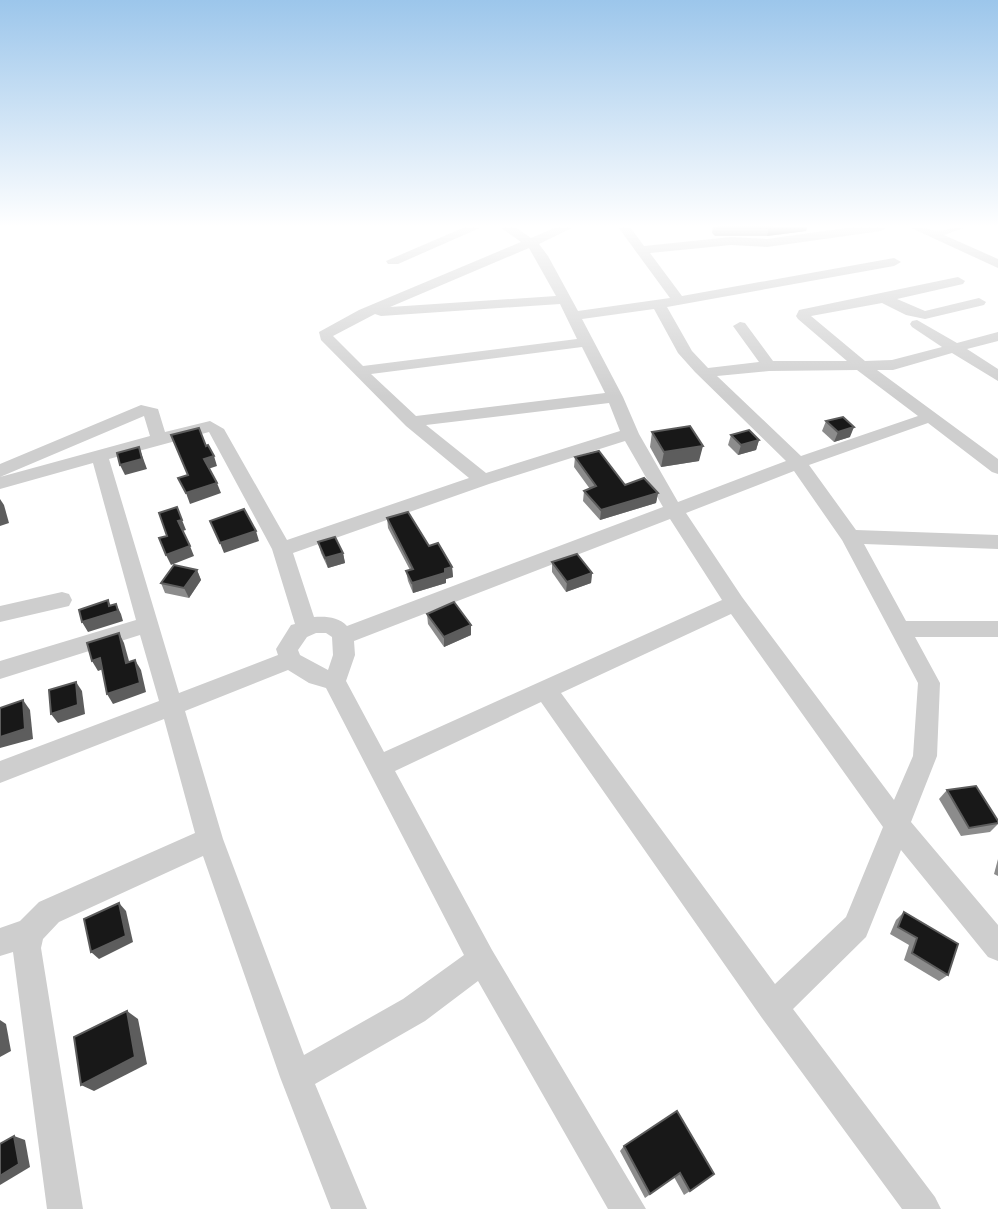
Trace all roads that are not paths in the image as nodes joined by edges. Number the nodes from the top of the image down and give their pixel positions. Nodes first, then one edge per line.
1 (436, 283) edge
2 (556, 283) edge
3 (665, 283) edge
4 (775, 283) edge
5 (812, 283) edge
6 (947, 283) edge
7 (884, 298) junction
8 (679, 301) junction
9 (979, 302) dead end
10 (658, 304) junction
11 (840, 305) junction
12 (569, 308) junction
13 (364, 313) junction
14 (917, 324) dead end
15 (740, 326) dead end
16 (998, 336) edge
17 (587, 342) junction
18 (953, 348) junction
19 (769, 366) junction
20 (862, 366) junction
21 (359, 370) junction
22 (704, 373) junction
23 (998, 376) edge
24 (615, 397) junction
25 (930, 417) junction
26 (412, 422) junction
27 (630, 434) junction
28 (159, 440) junction
29 (100, 457) junction
30 (798, 463) junction
31 (998, 468) edge
32 (0, 471) edge
33 (483, 480) junction
34 (0, 483) edge
35 (674, 510) junction
36 (850, 537) junction
37 (998, 542) edge
38 (282, 549) junction
39 (62, 600) dead end
40 (734, 603) junction
41 (0, 614) edge
42 (149, 624) junction
43 (307, 626) junction
44 (899, 629) junction
45 (998, 629) edge
46 (344, 636) junction
47 (290, 660) junction
48 (0, 670) edge
49 (334, 681) junction
50 (546, 691) junction
51 (173, 706) junction
52 (379, 766) junction
53 (0, 772) edge
54 (897, 825) junction
55 (210, 839) junction
56 (29, 933) junction
57 (0, 942) edge
58 (998, 947) edge
59 (482, 960) junction
60 (773, 1007) junction
61 (296, 1077) junction
62 (65, 1209) edge
63 (349, 1209) edge
64 (628, 1209) edge
65 (923, 1209) edge

1 - 13 street
2 - 12 street
3 - 8 street
4 - 8 street
5 - 11 street
6 - 7 street
7 - 9 street
7 - 11 street
8 - 10 street
10 - 12 street
10 - 22 street
11 - 20 street
12 - 13 street
12 - 17 street
13 - 21 street
14 - 18 street
15 - 19 street
16 - 18 street
17 - 21 street
17 - 24 street
18 - 20 street
18 - 23 street
19 - 20 street
19 - 22 street
20 - 25 street
21 - 26 street
22 - 30 street
24 - 26 street
24 - 27 street
25 - 30 street
25 - 31 street
26 - 33 street
27 - 33 street
27 - 35 street
28 - 29 street
28 - 32 street
28 - 38 street
29 - 34 street
29 - 42 street
30 - 35 street
30 - 36 street
33 - 38 street
35 - 40 street
35 - 46 street
36 - 37 street
36 - 44 street
38 - 43 street
39 - 41 street
40 - 50 street
40 - 54 street
42 - 48 street
42 - 51 street
43 - 46 street
43 - 47 street
44 - 45 street
44 - 54 street
46 - 49 street
47 - 49 street
47 - 51 street
49 - 52 street
50 - 52 street
50 - 60 street
51 - 53 street
51 - 55 street
52 - 59 street
54 - 58 street
54 - 60 street
55 - 56 street
55 - 61 street
56 - 57 street
56 - 62 street
59 - 61 street
59 - 64 street
60 - 65 street
61 - 63 street

